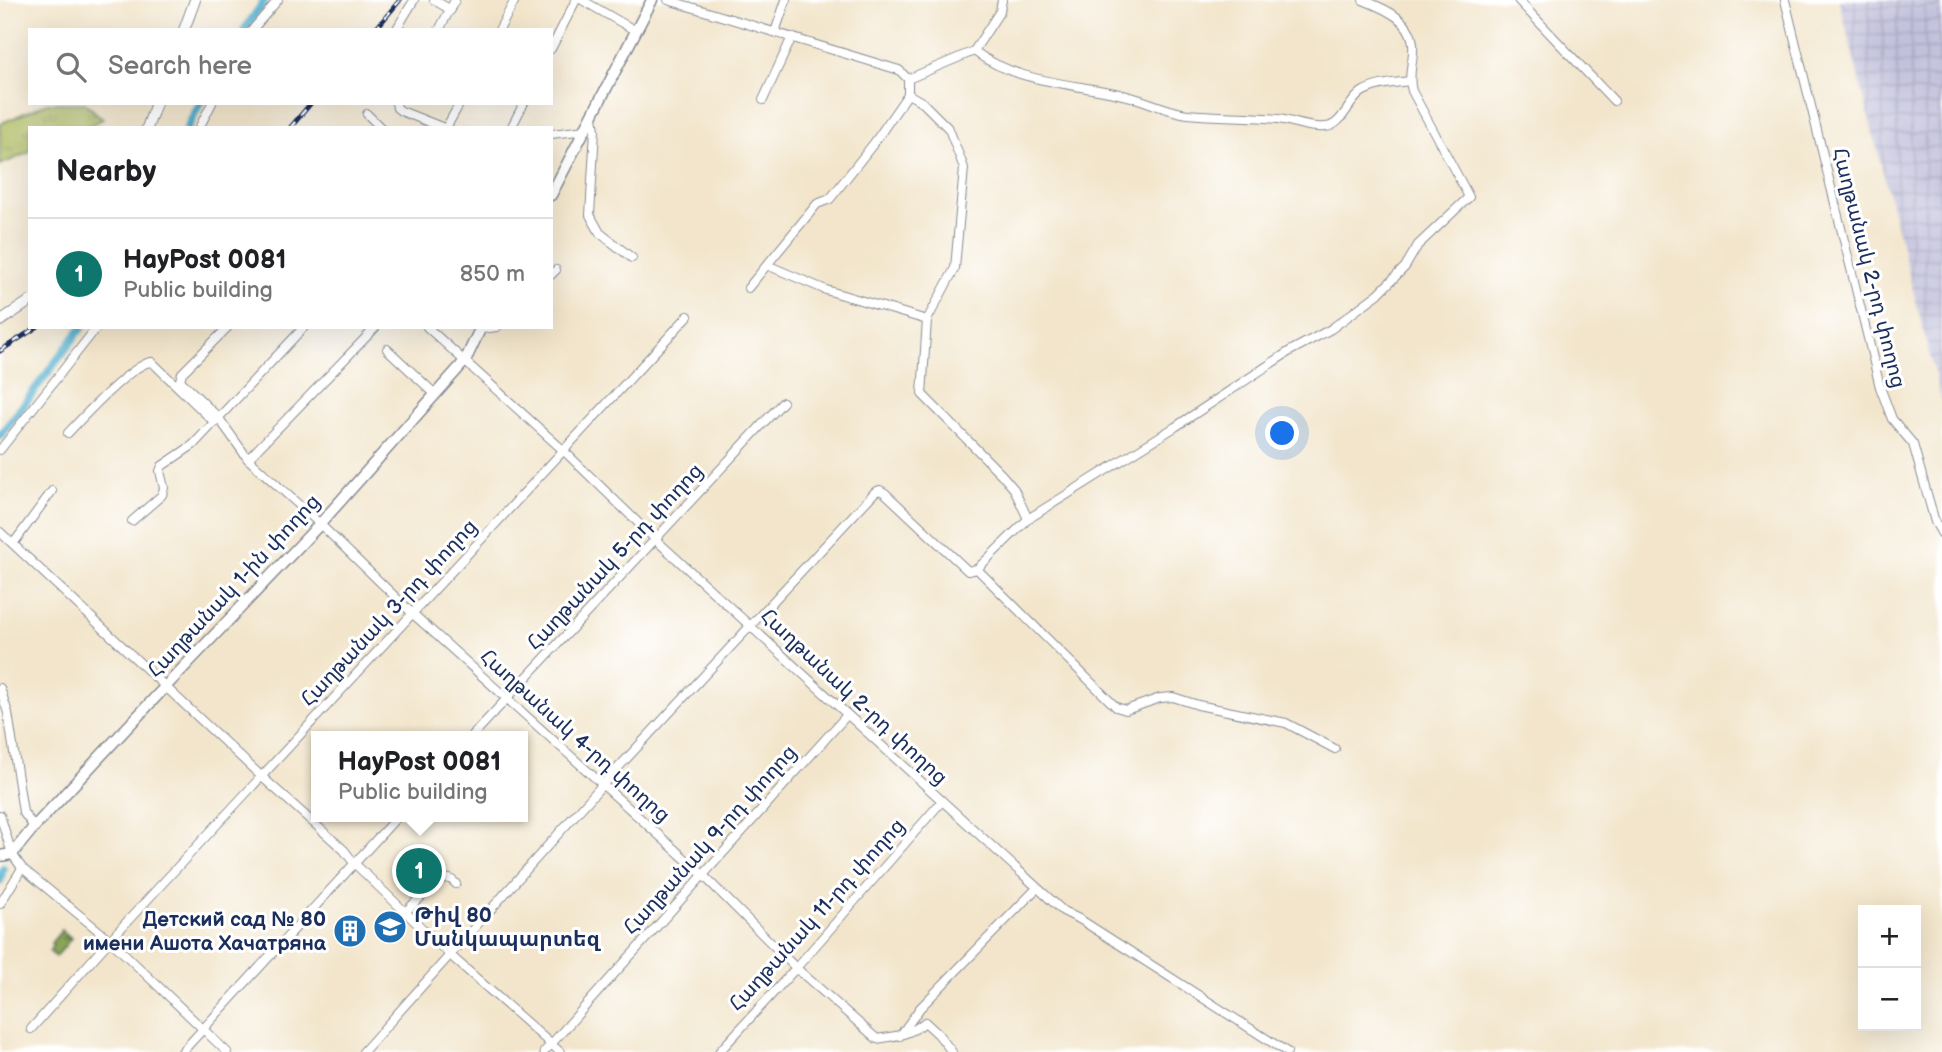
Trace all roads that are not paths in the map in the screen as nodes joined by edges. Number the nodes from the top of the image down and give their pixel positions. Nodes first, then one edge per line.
1 (195, 0) edge
2 (278, 0) edge
3 (414, 0) edge
4 (434, 0) edge
5 (455, 0) edge
6 (515, 0) edge
7 (579, 0) edge
8 (652, 0) edge
9 (668, 0) edge
10 (786, 0) edge
11 (1002, 0) edge
12 (1363, 0) edge
13 (1518, 0) edge
14 (1785, 0) edge
15 (451, 10) junction
16 (185, 28) edge
17 (254, 28) edge
18 (397, 28) edge
19 (440, 28) edge
20 (500, 28) edge
21 (636, 31) junction
22 (775, 32) junction
23 (792, 37) junction
24 (553, 46) edge
25 (974, 51) junction
26 (908, 79) junction
27 (1409, 81) junction
28 (908, 93) junction
29 (763, 100) dead end
30 (1614, 101) dead end
31 (155, 105) edge
32 (211, 105) edge
33 (396, 105) edge
34 (459, 105) edge
35 (523, 105) edge
36 (367, 114) dead end
37 (593, 117) junction
38 (148, 126) edge
39 (200, 126) edge
40 (379, 126) edge
41 (440, 126) edge
42 (446, 126) edge
43 (512, 126) edge
44 (586, 130) junction
45 (553, 134) edge
46 (553, 191) edge
47 (632, 258) dead end
48 (766, 265) junction
49 (748, 288) dead end
50 (28, 302) edge
51 (688, 316) dead end
52 (927, 320) junction
53 (0, 321) edge
54 (94, 329) edge
55 (226, 329) edge
56 (302, 329) edge
57 (374, 329) edge
58 (429, 329) edge
59 (481, 329) edge
60 (387, 349) dead end
61 (465, 361) junction
62 (435, 394) junction
63 (783, 402) dead end
64 (216, 420) junction
65 (68, 433) dead end
66 (0, 450) edge
67 (564, 451) junction
68 (248, 459) junction
69 (52, 491) dead end
70 (1028, 519) junction
71 (132, 521) dead end
72 (320, 524) junction
73 (0, 532) edge
74 (1942, 534) edge
75 (656, 540) junction
76 (13, 544) junction
77 (973, 570) junction
78 (413, 614) junction
79 (751, 625) junction
80 (166, 685) junction
81 (0, 688) edge
82 (508, 698) junction
83 (847, 715) junction
84 (477, 731) edge
85 (1335, 749) dead end
86 (261, 776) junction
87 (603, 784) junction
88 (942, 801) junction
89 (0, 815) edge
90 (311, 821) edge
91 (313, 822) edge
92 (392, 822) edge
93 (34, 827) junction
94 (6, 855) edge
95 (354, 863) junction
96 (22, 868) junction
97 (702, 874) junction
98 (456, 884) dead end
99 (1037, 888) junction
100 (0, 904) edge
101 (405, 912) junction
102 (110, 940) junction
103 (450, 955) junction
104 (796, 968) junction
105 (31, 1029) dead end
106 (204, 1029) junction
107 (900, 1036) junction
108 (551, 1044) junction
109 (182, 1052) edge
110 (227, 1052) edge
111 (363, 1052) edge
112 (544, 1052) edge
113 (560, 1052) edge
114 (719, 1052) edge
115 (952, 1052) edge
116 (1287, 1052) edge

1 - 16 street
2 - 17 street
3 - 18 street
4 - 15 street
5 - 15 street
6 - 20 street
7 - 21 street
7 - 24 street
8 - 21 main road
9 - 22 street
10 - 22 street
11 - 25 street
12 - 27 street
13 - 30 street
14 - 74 street, Հաղթանակ 2-րդ փողոց
15 - 19 street
21 - 37 main road
22 - 23 street
23 - 26 street
23 - 29 street
25 - 26 street
25 - 27 street
26 - 28 street
27 - 70 street
28 - 48 street
28 - 52 street
31 - 38 street
32 - 39 street
33 - 41 street
34 - 42 street
35 - 43 street
36 - 40 street
37 - 44 main road
37 - 47 street
44 - 45 street
44 - 46 main road
48 - 49 street
48 - 52 street
50 - 53 street
51 - 67 street, Հաղթանակ 3-րդ փողոց
52 - 70 street
54 - 66 street
55 - 64 street
56 - 64 street
57 - 68 street
58 - 61 street, Հաղթանակ 2-րդ փողոց
59 - 61 main road, Հաղթանակ 1-ին փողոց
60 - 62 street
61 - 62 main road, Հաղթանակ 1-ին փողոց
61 - 67 street, Հաղթանակ 2-րդ փողոց
62 - 72 main road, Հաղթանակ 1-ին փողոց
63 - 75 street, Հաղթանակ 5-րդ փողոց
64 - 65 street
64 - 68 street, Հաղթանակ 4-րդ փողոց
64 - 71 street
67 - 75 street, Հաղթանակ 2-րդ փողոց
67 - 78 street, Հաղթանակ 3-րդ փողոց
68 - 72 street, Հաղթանակ 4-րդ փողոց
69 - 76 street
70 - 77 street
72 - 78 street, Հաղթանակ 4-րդ փողոց
72 - 80 main road, Հաղթանակ 1-ին փողոց
73 - 76 street
75 - 79 street, Հաղթանակ 2-րդ փողոց
75 - 82 street, Հաղթանակ 5-րդ փողոց
76 - 80 street
77 - 79 street
77 - 85 street
78 - 82 street, Հաղթանակ 4-րդ փողոց
78 - 86 street, Հաղթանակ 3-րդ փողոց
79 - 83 street, Հաղթանակ 2-րդ փողոց
79 - 87 street
80 - 86 street
80 - 93 main road, Հաղթանակ 1-ին փողոց
81 - 93 street
82 - 84 street, Հաղթանակ 5-րդ փողոց
82 - 87 street, Հաղթանակ 4-րդ փողոց
83 - 88 street, Հաղթանակ 2-րդ փողոց
83 - 97 street, Հաղթանակ 9-րդ փողոց
86 - 90 street
86 - 102 street, Հաղթանակ 3-րդ փողոց
87 - 97 street, Հաղթանակ 4-րդ փողոց
87 - 103 street
88 - 99 street, Հաղթանակ 2-րդ փողոց
88 - 104 street, Հաղթանակ 11-րդ փողոց
89 - 94 street
91 - 95 street
92 - 95 street
93 - 94 main road, Հաղթանակ 1-ին փողոց
94 - 96 street
95 - 101 street
95 - 106 street
96 - 100 street
96 - 102 street
97 - 104 street, Հաղթանակ 4-րդ փողոց
97 - 108 street, Հաղթանակ 9-րդ փողոց
98 - 101 street
99 - 107 street
99 - 116 street, Հաղթանակ 2-րդ փողոց
101 - 103 street
102 - 105 street, Հաղթանակ 3-րդ փողոց
102 - 106 street
103 - 108 street
103 - 111 street
104 - 107 street, Հաղթանակ 4-րդ փողոց
104 - 114 street, Հաղթանակ 11-րդ փողոց
106 - 109 street
106 - 110 street
107 - 115 street
108 - 112 street, Հաղթանակ 9-րդ փողոց
108 - 113 street

